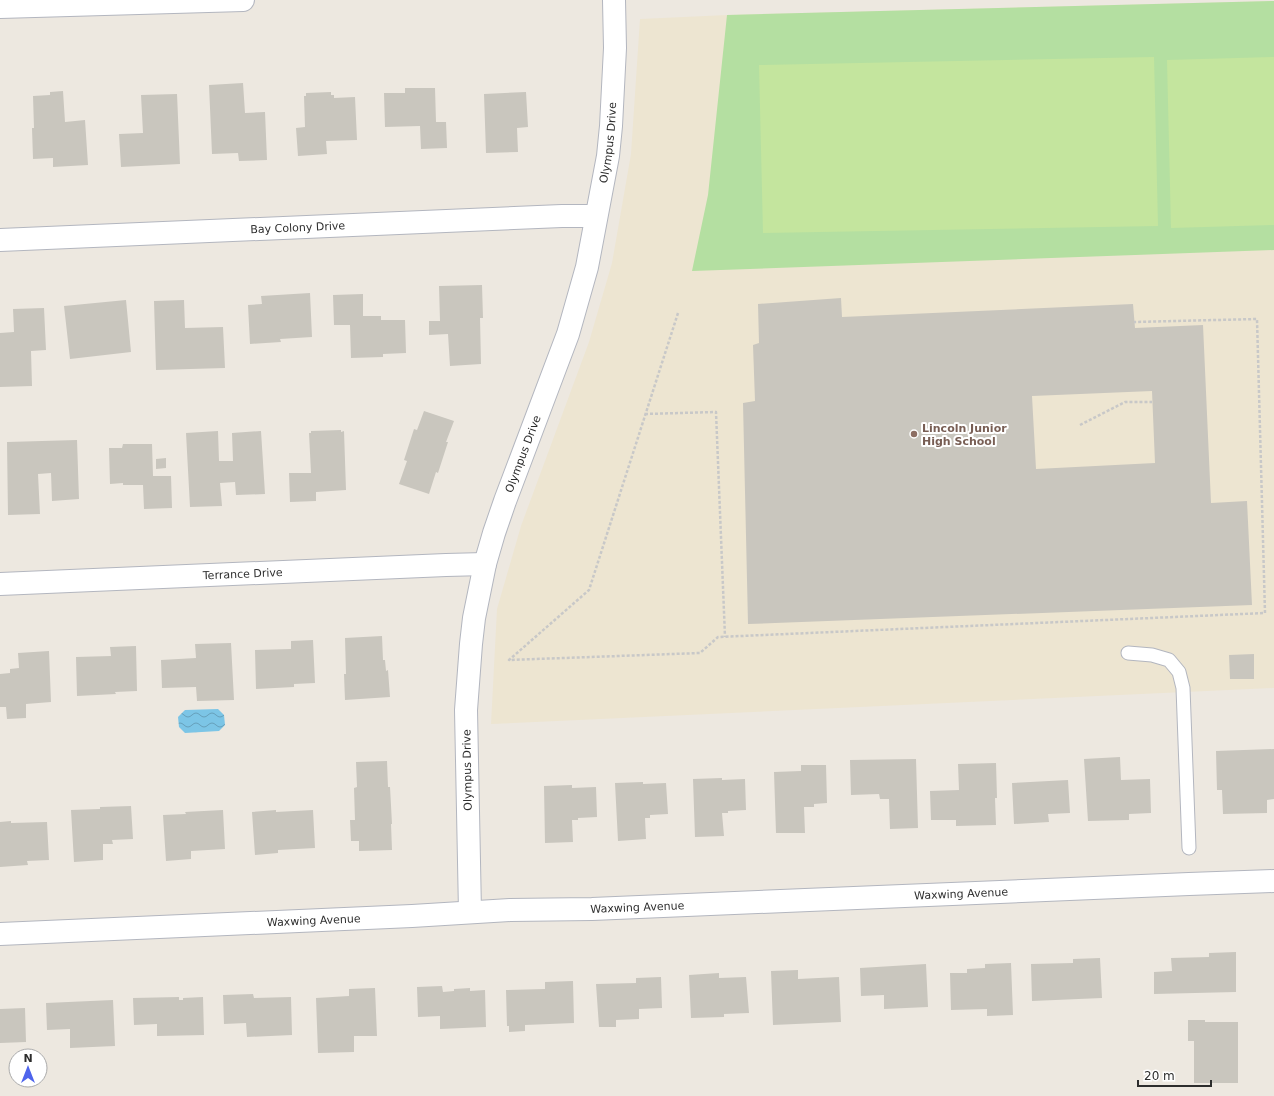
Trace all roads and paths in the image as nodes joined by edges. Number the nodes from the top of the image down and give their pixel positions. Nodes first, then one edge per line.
1 (243, 0) edge
2 (614, 0) edge
3 (0, 6) edge
4 (596, 216) junction
5 (0, 240) edge
6 (678, 313) dead end
7 (1134, 322) dead end
8 (1152, 402) dead end
9 (645, 414) junction
10 (1080, 425) dead end
11 (485, 564) junction
12 (0, 584) edge
13 (725, 637) junction
14 (1128, 654) dead end
15 (1189, 848) dead end
16 (1274, 881) edge
17 (470, 912) junction
18 (0, 934) edge

1 - 3 street
2 - 4 street, Olympus Drive
4 - 5 street, Bay Colony Drive
4 - 11 street, Olympus Drive
6 - 9 path
7 - 13 path
8 - 10 path
9 - 13 path
9 - 13 path
11 - 12 street, Terrance Drive
11 - 17 street, Olympus Drive
14 - 15 lane
16 - 17 street, Waxwing Avenue
17 - 18 street, Waxwing Avenue

